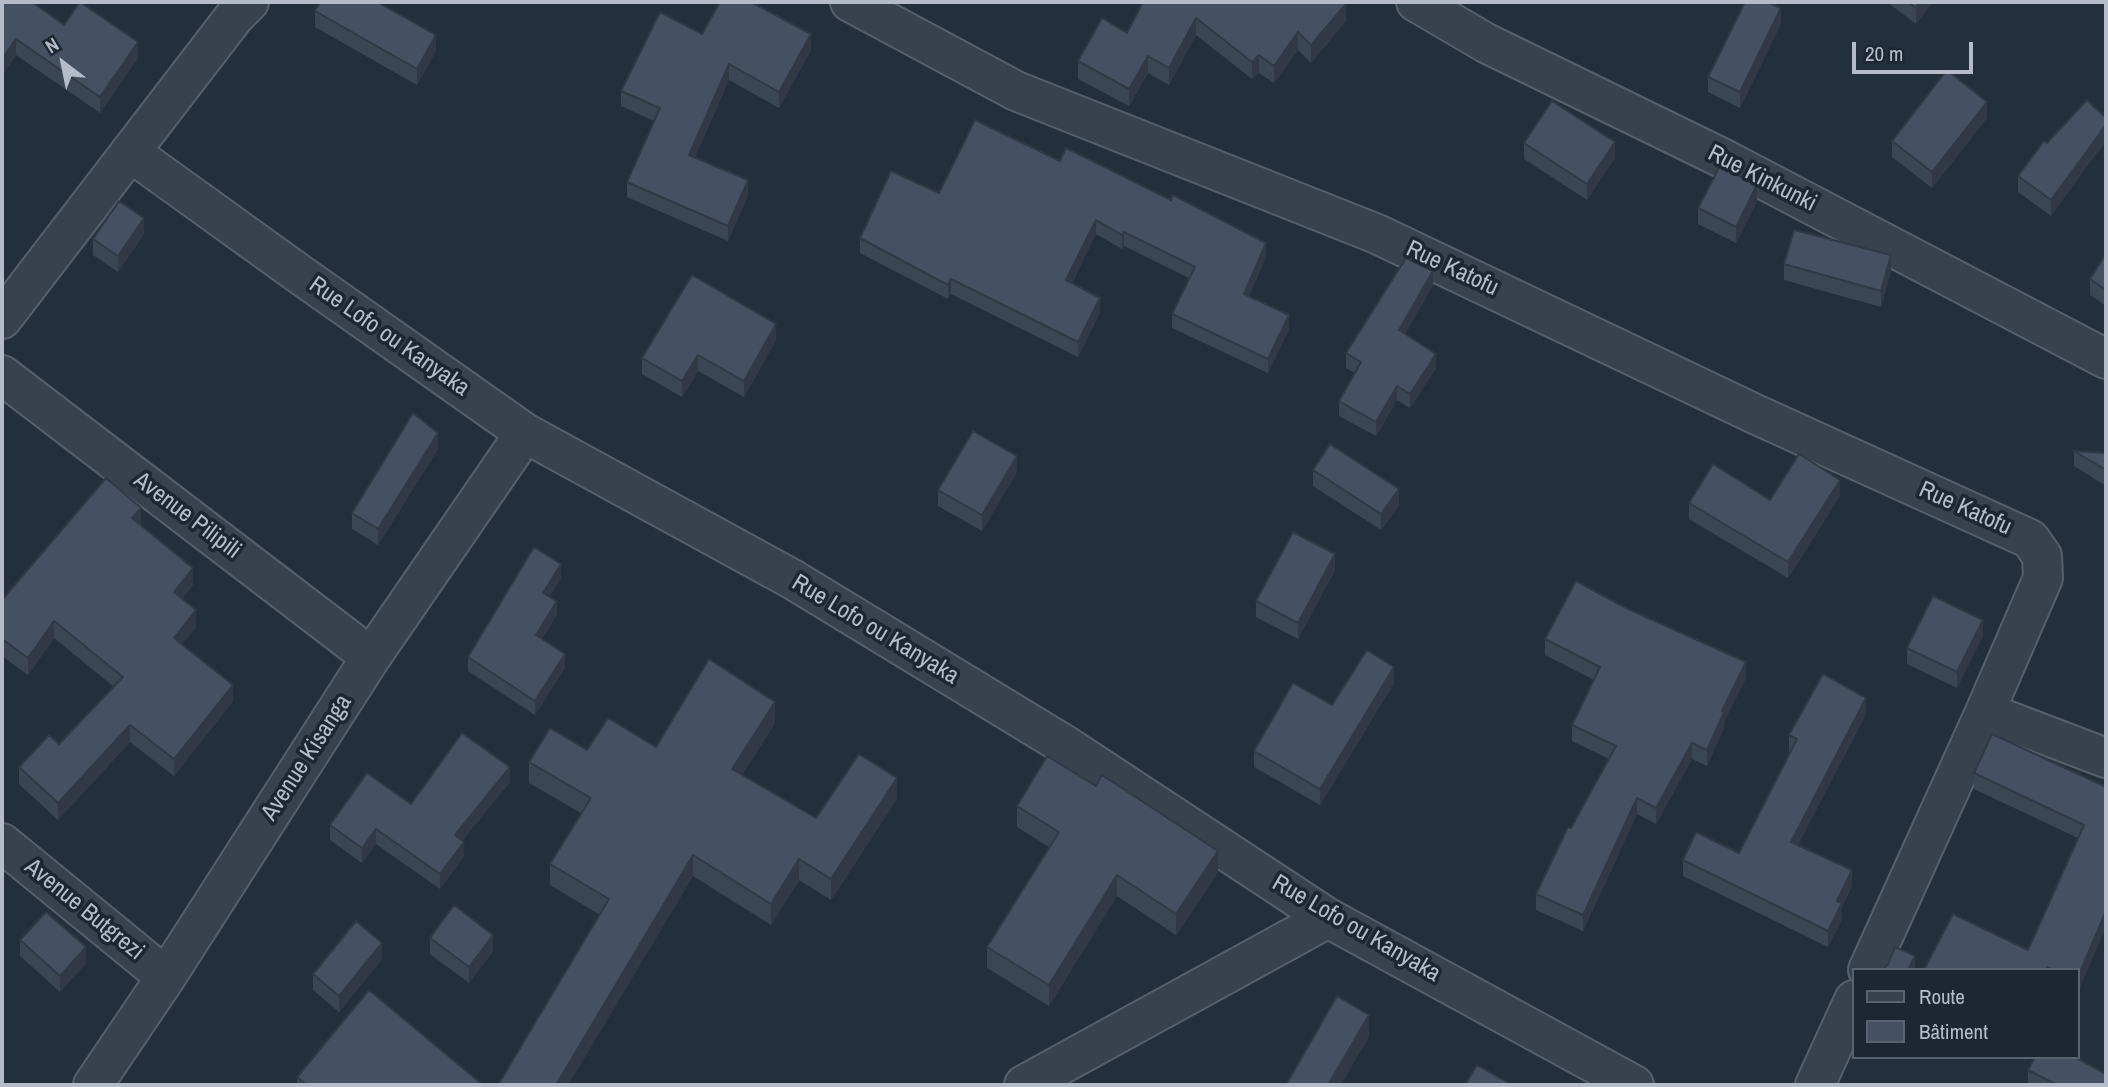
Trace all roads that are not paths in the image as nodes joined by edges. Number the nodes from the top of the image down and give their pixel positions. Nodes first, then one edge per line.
1 (850, 2) edge
2 (1416, 2) edge
3 (232, 7) edge
4 (130, 152) junction
5 (2, 319) edge
6 (2106, 359) edge
7 (2, 375) edge
8 (525, 433) junction
9 (371, 657) junction
10 (1985, 712) junction
11 (2106, 758) edge
12 (2, 843) edge
13 (1328, 918) junction
14 (1869, 968) edge
15 (166, 977) junction
16 (1853, 1002) edge
17 (93, 1085) edge
18 (1024, 1085) edge
19 (1634, 1085) edge
20 (1815, 1085) edge

1 - 10 street, Rue Katofu
2 - 6 street, Rue Kinkunki
3 - 4 street
4 - 5 street
4 - 8 street, Rue Lofo ou Kanyaka
7 - 9 street, Avenue Pilipili
8 - 9 street, Avenue Kisanga
8 - 13 street, Rue Lofo ou Kanyaka
9 - 15 street, Avenue Kisanga
10 - 11 street
10 - 14 street
12 - 15 street, Avenue Butgrezi
13 - 18 street
13 - 19 street, Rue Lofo ou Kanyaka
15 - 17 street, Avenue Kisanga
16 - 20 street

